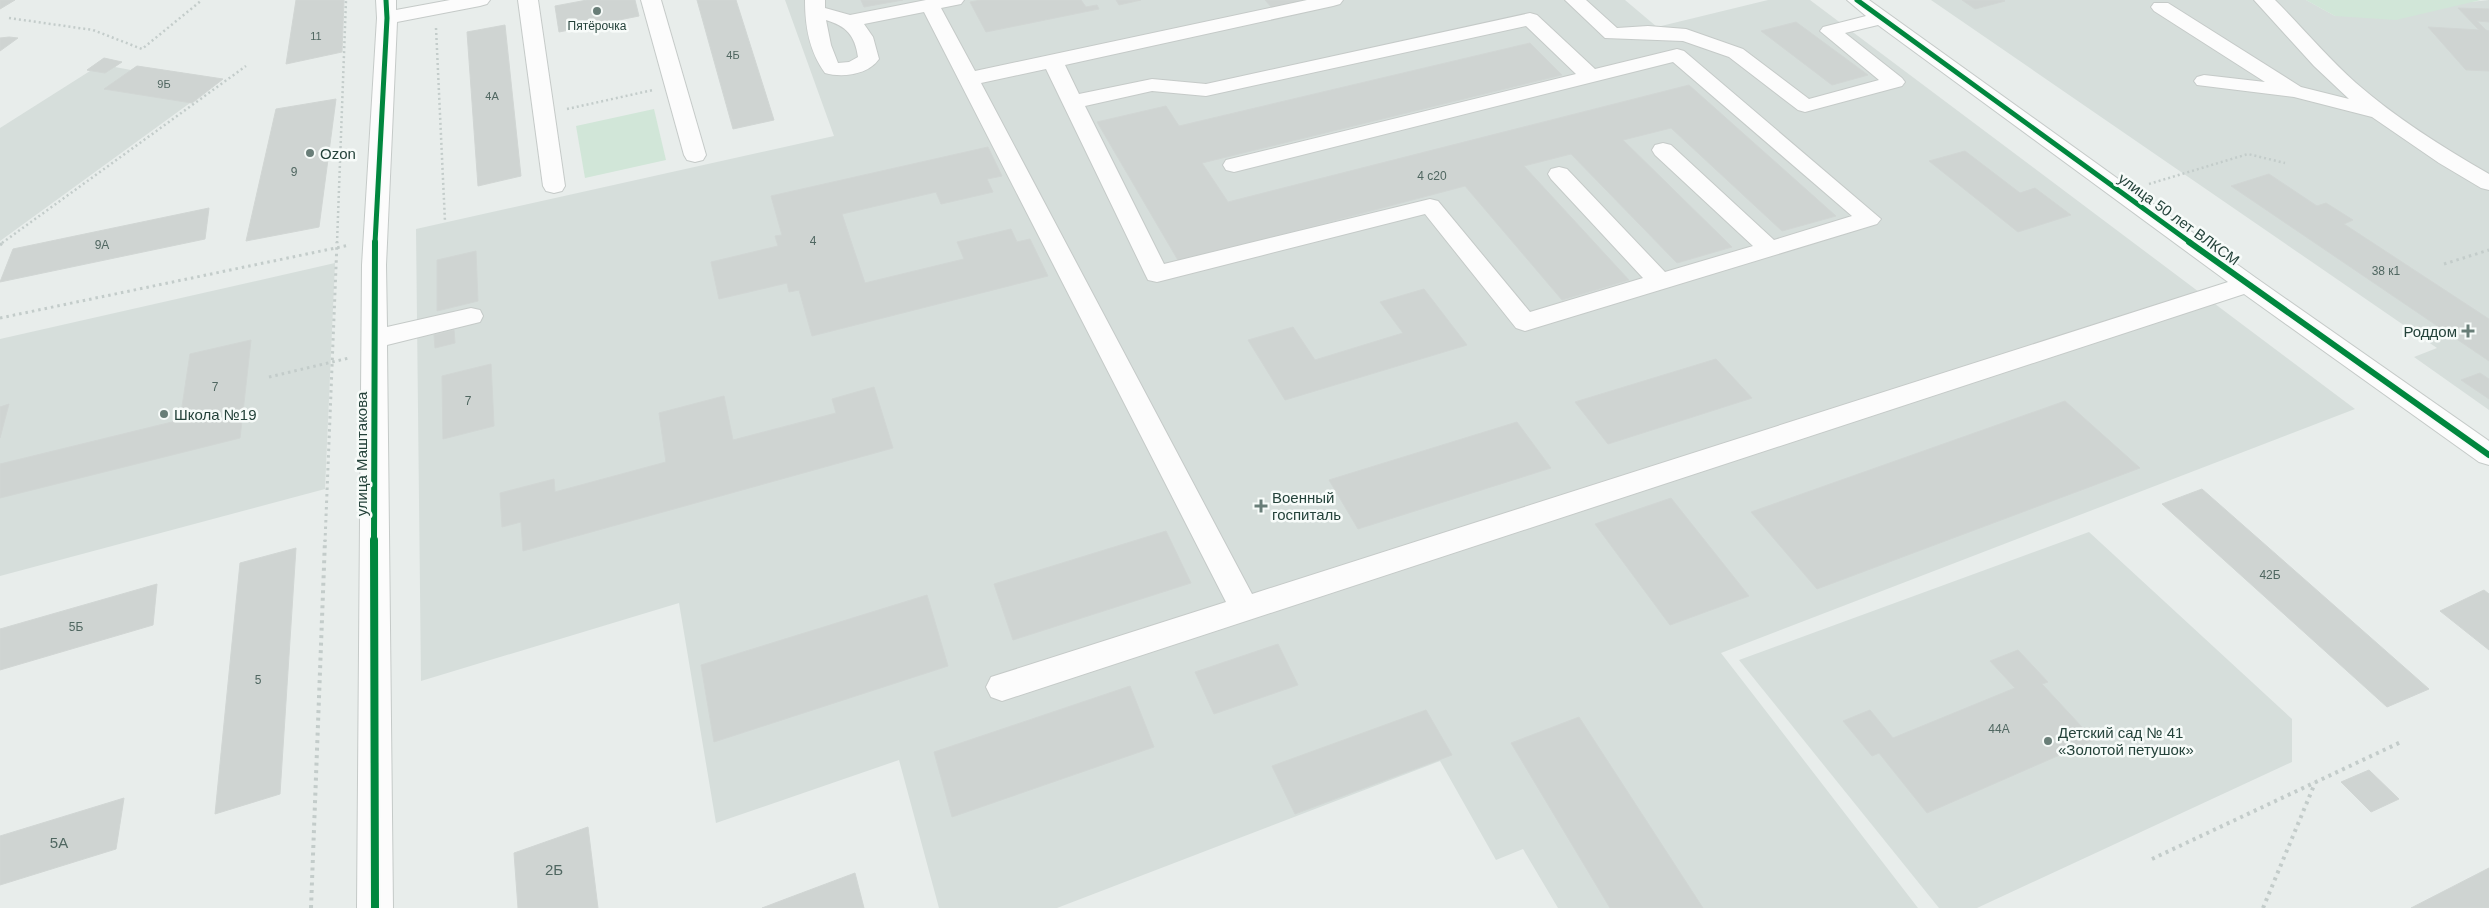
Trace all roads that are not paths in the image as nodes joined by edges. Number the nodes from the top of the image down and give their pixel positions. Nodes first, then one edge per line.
1 (480, 0) edge
2 (528, 0) edge
3 (651, 0) edge
4 (954, 0) edge
5 (1333, 0) edge
6 (1575, 0) edge
7 (1857, 0) edge
8 (2264, 0) edge
9 (815, 5) edge
10 (930, 5) junction
11 (2161, 7) dead end
12 (386, 9) edge
13 (1882, 18) junction
14 (847, 22) junction
15 (1977, 60) dead end
16 (1053, 62) junction
17 (1951, 68) junction
18 (1591, 77) junction
19 (968, 79) junction
20 (2204, 81) dead end
21 (2294, 91) junction
22 (1072, 102) junction
23 (2377, 112) junction
24 (1663, 150) dead end
25 (695, 155) dead end
26 (1234, 165) dead end
27 (1559, 174) dead end
28 (2489, 183) edge
29 (554, 186) dead end
30 (1770, 249) junction
31 (1660, 282) junction
32 (2247, 284) junction
33 (471, 316) dead end
34 (374, 346) junction
35 (2489, 455) edge
36 (1244, 608) junction
37 (1002, 686) dead end
38 (375, 908) edge

1 - 12 street
2 - 29 street
3 - 25 street
4 - 10 street
5 - 16 street
6 - 13 street
7 - 13 street, улица 50 лет ВЛКСМ
8 - 23 street
9 - 14 street
9 - 14 street
10 - 14 street
10 - 19 street
11 - 21 street
12 - 34 street, улица Маштакова
13 - 17 street, улица 50 лет ВЛКСМ
15 - 17 street
16 - 19 street
16 - 22 street
17 - 32 street, улица 50 лет ВЛКСМ
18 - 22 street
18 - 26 street
18 - 30 street
19 - 36 street
20 - 21 street
21 - 23 street
22 - 31 street
23 - 28 street
24 - 30 street
27 - 31 street
30 - 31 street
32 - 35 street, улица 50 лет ВЛКСМ
32 - 36 street
33 - 34 street
34 - 38 street, улица Маштакова
36 - 37 street

